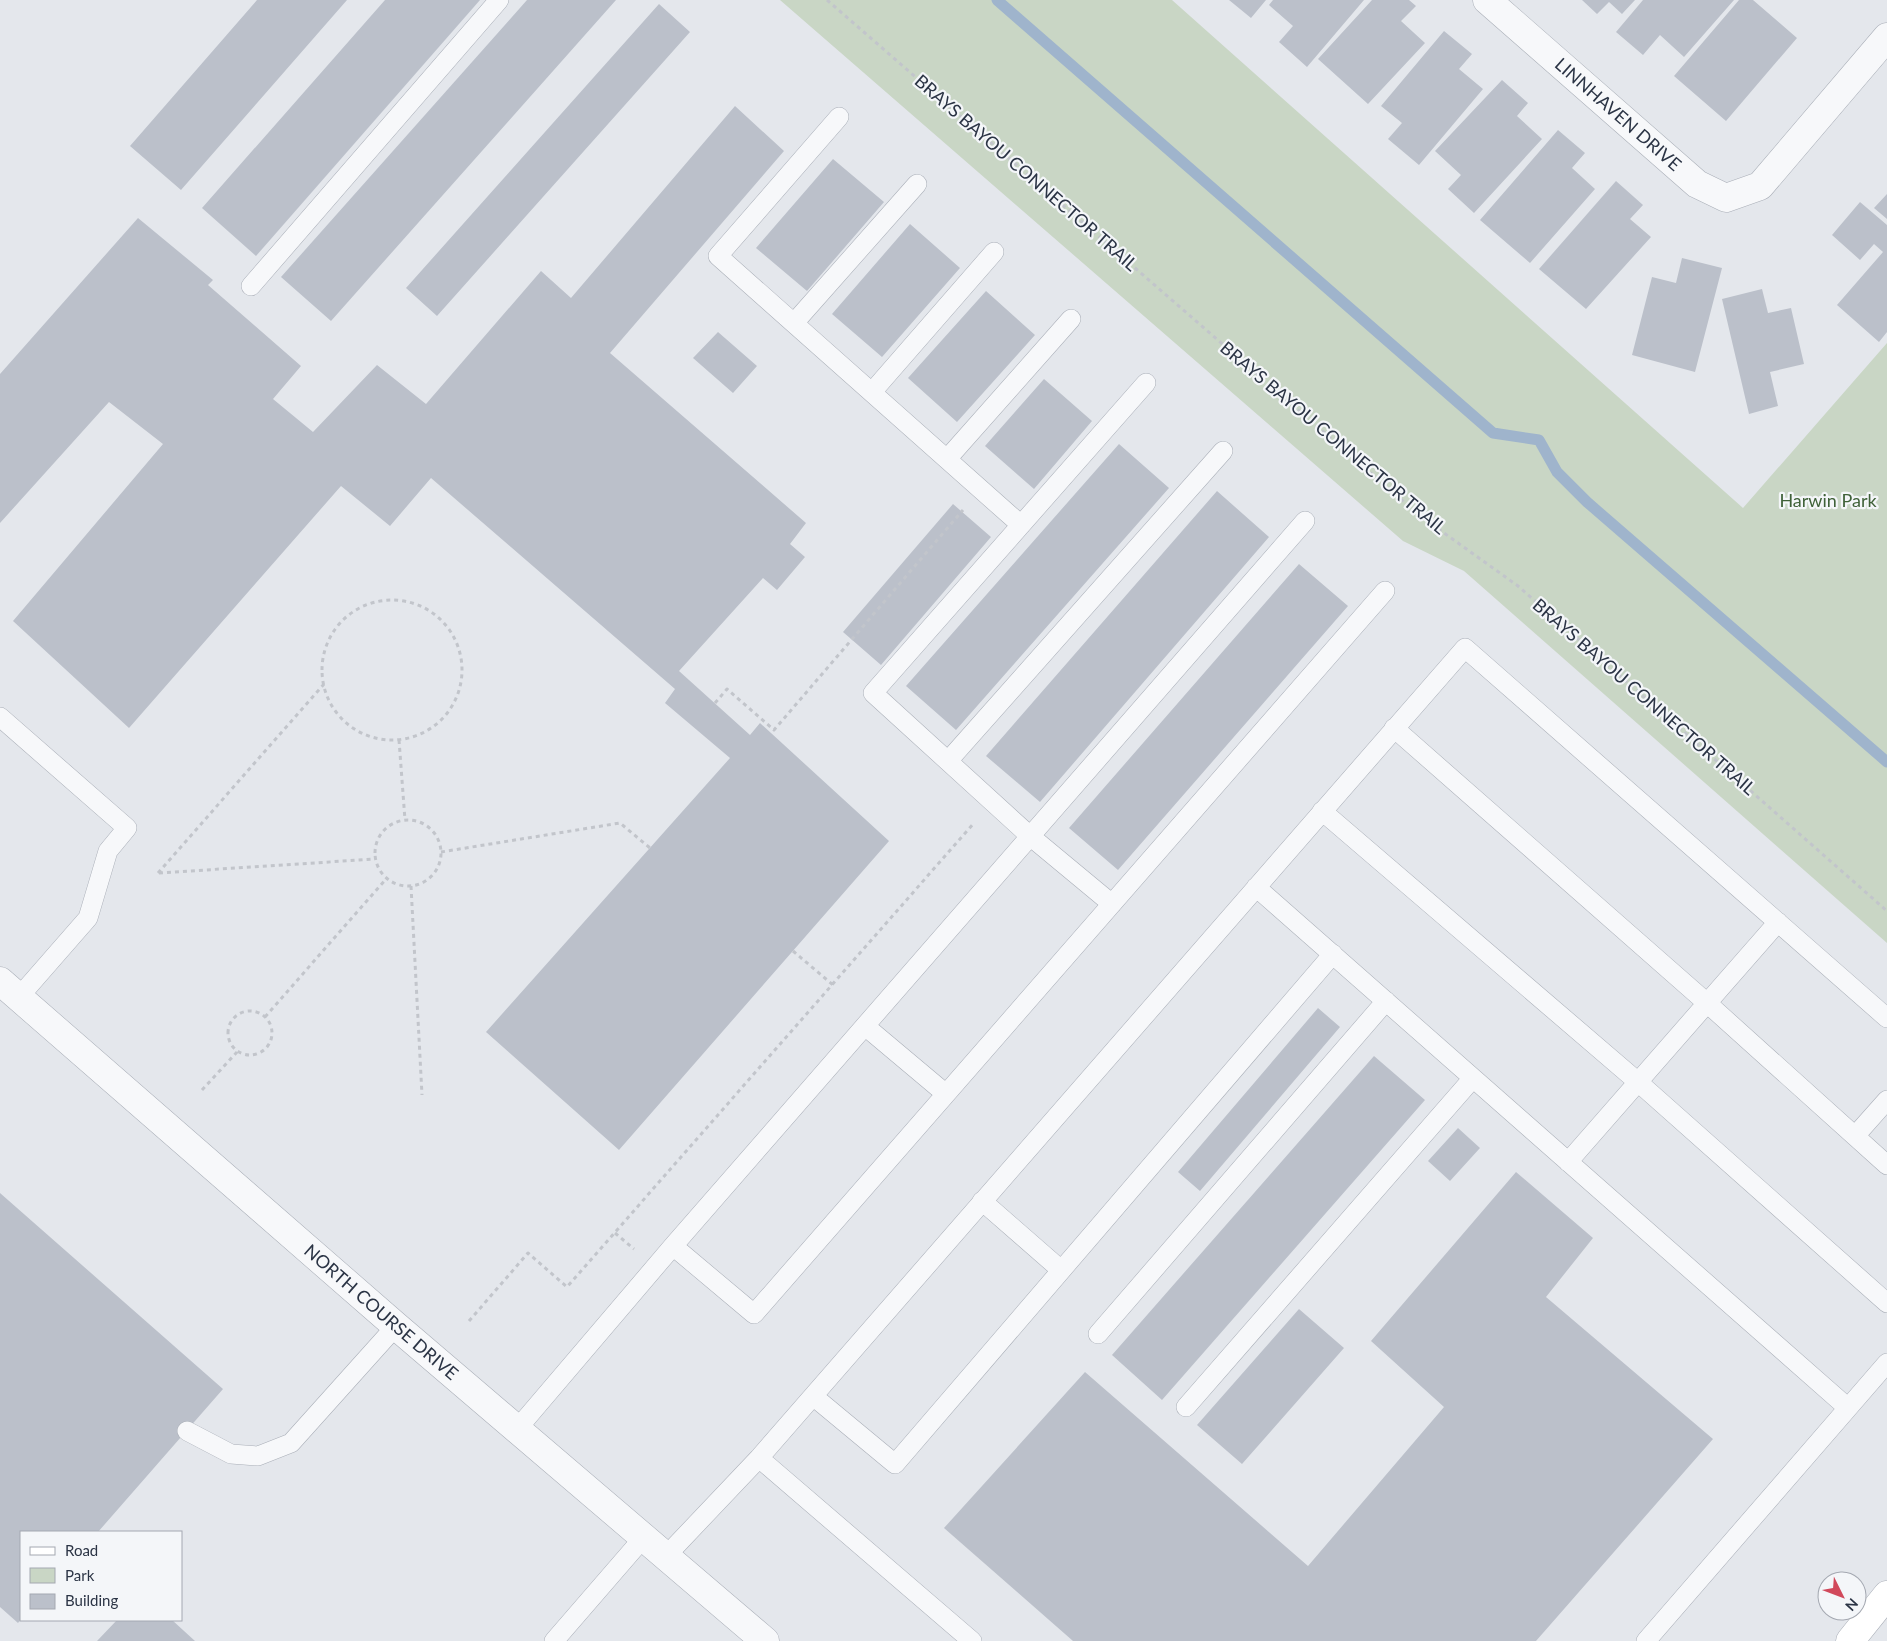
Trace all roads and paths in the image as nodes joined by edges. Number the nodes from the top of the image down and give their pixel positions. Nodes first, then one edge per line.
1 (499, 0) edge
2 (827, 0) edge
3 (1487, 0) edge
4 (1887, 37) edge
5 (839, 117) dead end
6 (917, 184) dead end
7 (994, 252) dead end
8 (251, 286) dead end
9 (1071, 319) dead end
10 (794, 323) junction
11 (1146, 383) dead end
12 (872, 392) junction
13 (1223, 451) dead end
14 (948, 459) junction
15 (981, 489) junction
16 (1305, 521) dead end
17 (1021, 525) junction
18 (1386, 591) dead end
19 (324, 684) junction
20 (715, 703) dead end
21 (0, 717) edge
22 (1394, 728) junction
23 (398, 740) junction
24 (948, 761) junction
25 (993, 802) junction
26 (1322, 811) junction
27 (405, 820) junction
28 (1030, 836) junction
29 (650, 848) dead end
30 (441, 852) junction
31 (375, 859) junction
32 (386, 878) junction
33 (412, 886) junction
34 (1256, 887) junction
35 (1112, 904) junction
36 (1887, 911) edge
37 (1778, 922) junction
38 (793, 951) dead end
39 (1333, 954) junction
40 (832, 985) junction
41 (9, 989) edge
42 (1386, 1001) junction
43 (1707, 1003) junction
44 (265, 1017) junction
45 (1887, 1018) edge
46 (865, 1026) junction
47 (237, 1052) junction
48 (1473, 1078) junction
49 (1638, 1082) junction
50 (202, 1090) dead end
51 (422, 1094) dead end
52 (946, 1094) junction
53 (1887, 1100) edge
54 (1855, 1136) junction
55 (1568, 1162) junction
56 (1887, 1165) edge
57 (982, 1201) junction
58 (673, 1246) junction
59 (1061, 1270) junction
60 (1887, 1303) edge
61 (469, 1320) dead end
62 (396, 1326) junction
63 (1098, 1334) dead end
64 (1887, 1363) edge
65 (813, 1396) junction
66 (1186, 1407) dead end
67 (1848, 1408) junction
68 (518, 1428) junction
69 (187, 1431) dead end
70 (759, 1458) junction
71 (644, 1537) junction
72 (666, 1556) junction
73 (1887, 1595) edge
74 (554, 1641) edge
75 (765, 1641) edge
76 (972, 1641) edge
77 (1646, 1641) edge
78 (1850, 1641) edge

1 - 8 lane
2 - 36 path, BRAYS BAYOU CONNECTOR TRAIL
3 - 4 street, LINNHAVEN DRIVE
5 - 10 lane
6 - 10 lane
7 - 12 lane
9 - 14 lane
10 - 12 lane
11 - 17 lane
12 - 14 lane
13 - 24 lane
14 - 15 lane
15 - 17 lane
15 - 20 path
16 - 28 lane
17 - 24 lane
18 - 35 lane
19 - 23 path
19 - 23 path
19 - 31 path
21 - 41 lane
22 - 26 lane
22 - 37 lane
22 - 43 lane
23 - 27 path
24 - 25 lane
25 - 28 lane
25 - 40 path
26 - 34 lane
26 - 49 lane
27 - 30 path
27 - 31 path
28 - 35 lane
28 - 46 lane
29 - 30 path
30 - 33 path
31 - 32 path
32 - 33 path
32 - 44 path
33 - 51 path
34 - 39 lane
34 - 57 lane
35 - 52 lane
37 - 43 lane
37 - 45 lane
38 - 40 path
39 - 42 lane
39 - 59 lane
40 - 61 path
41 - 62 street, NORTH COURSE DRIVE
42 - 48 lane
42 - 63 lane
43 - 49 lane
43 - 54 lane
44 - 47 path
44 - 47 path
46 - 52 lane
46 - 58 lane
47 - 50 path
48 - 55 lane
48 - 66 lane
49 - 55 lane
49 - 60 lane
52 - 58 lane
53 - 54 lane
54 - 56 lane
55 - 67 lane
57 - 59 lane
57 - 65 lane
58 - 68 lane
59 - 65 lane
62 - 68 street, NORTH COURSE DRIVE
62 - 69 lane
64 - 67 lane
65 - 70 lane
67 - 77 lane
68 - 71 street, NORTH COURSE DRIVE
70 - 72 lane
70 - 76 lane
71 - 72 street, NORTH COURSE DRIVE
71 - 74 lane
72 - 75 street, NORTH COURSE DRIVE
73 - 78 main road

